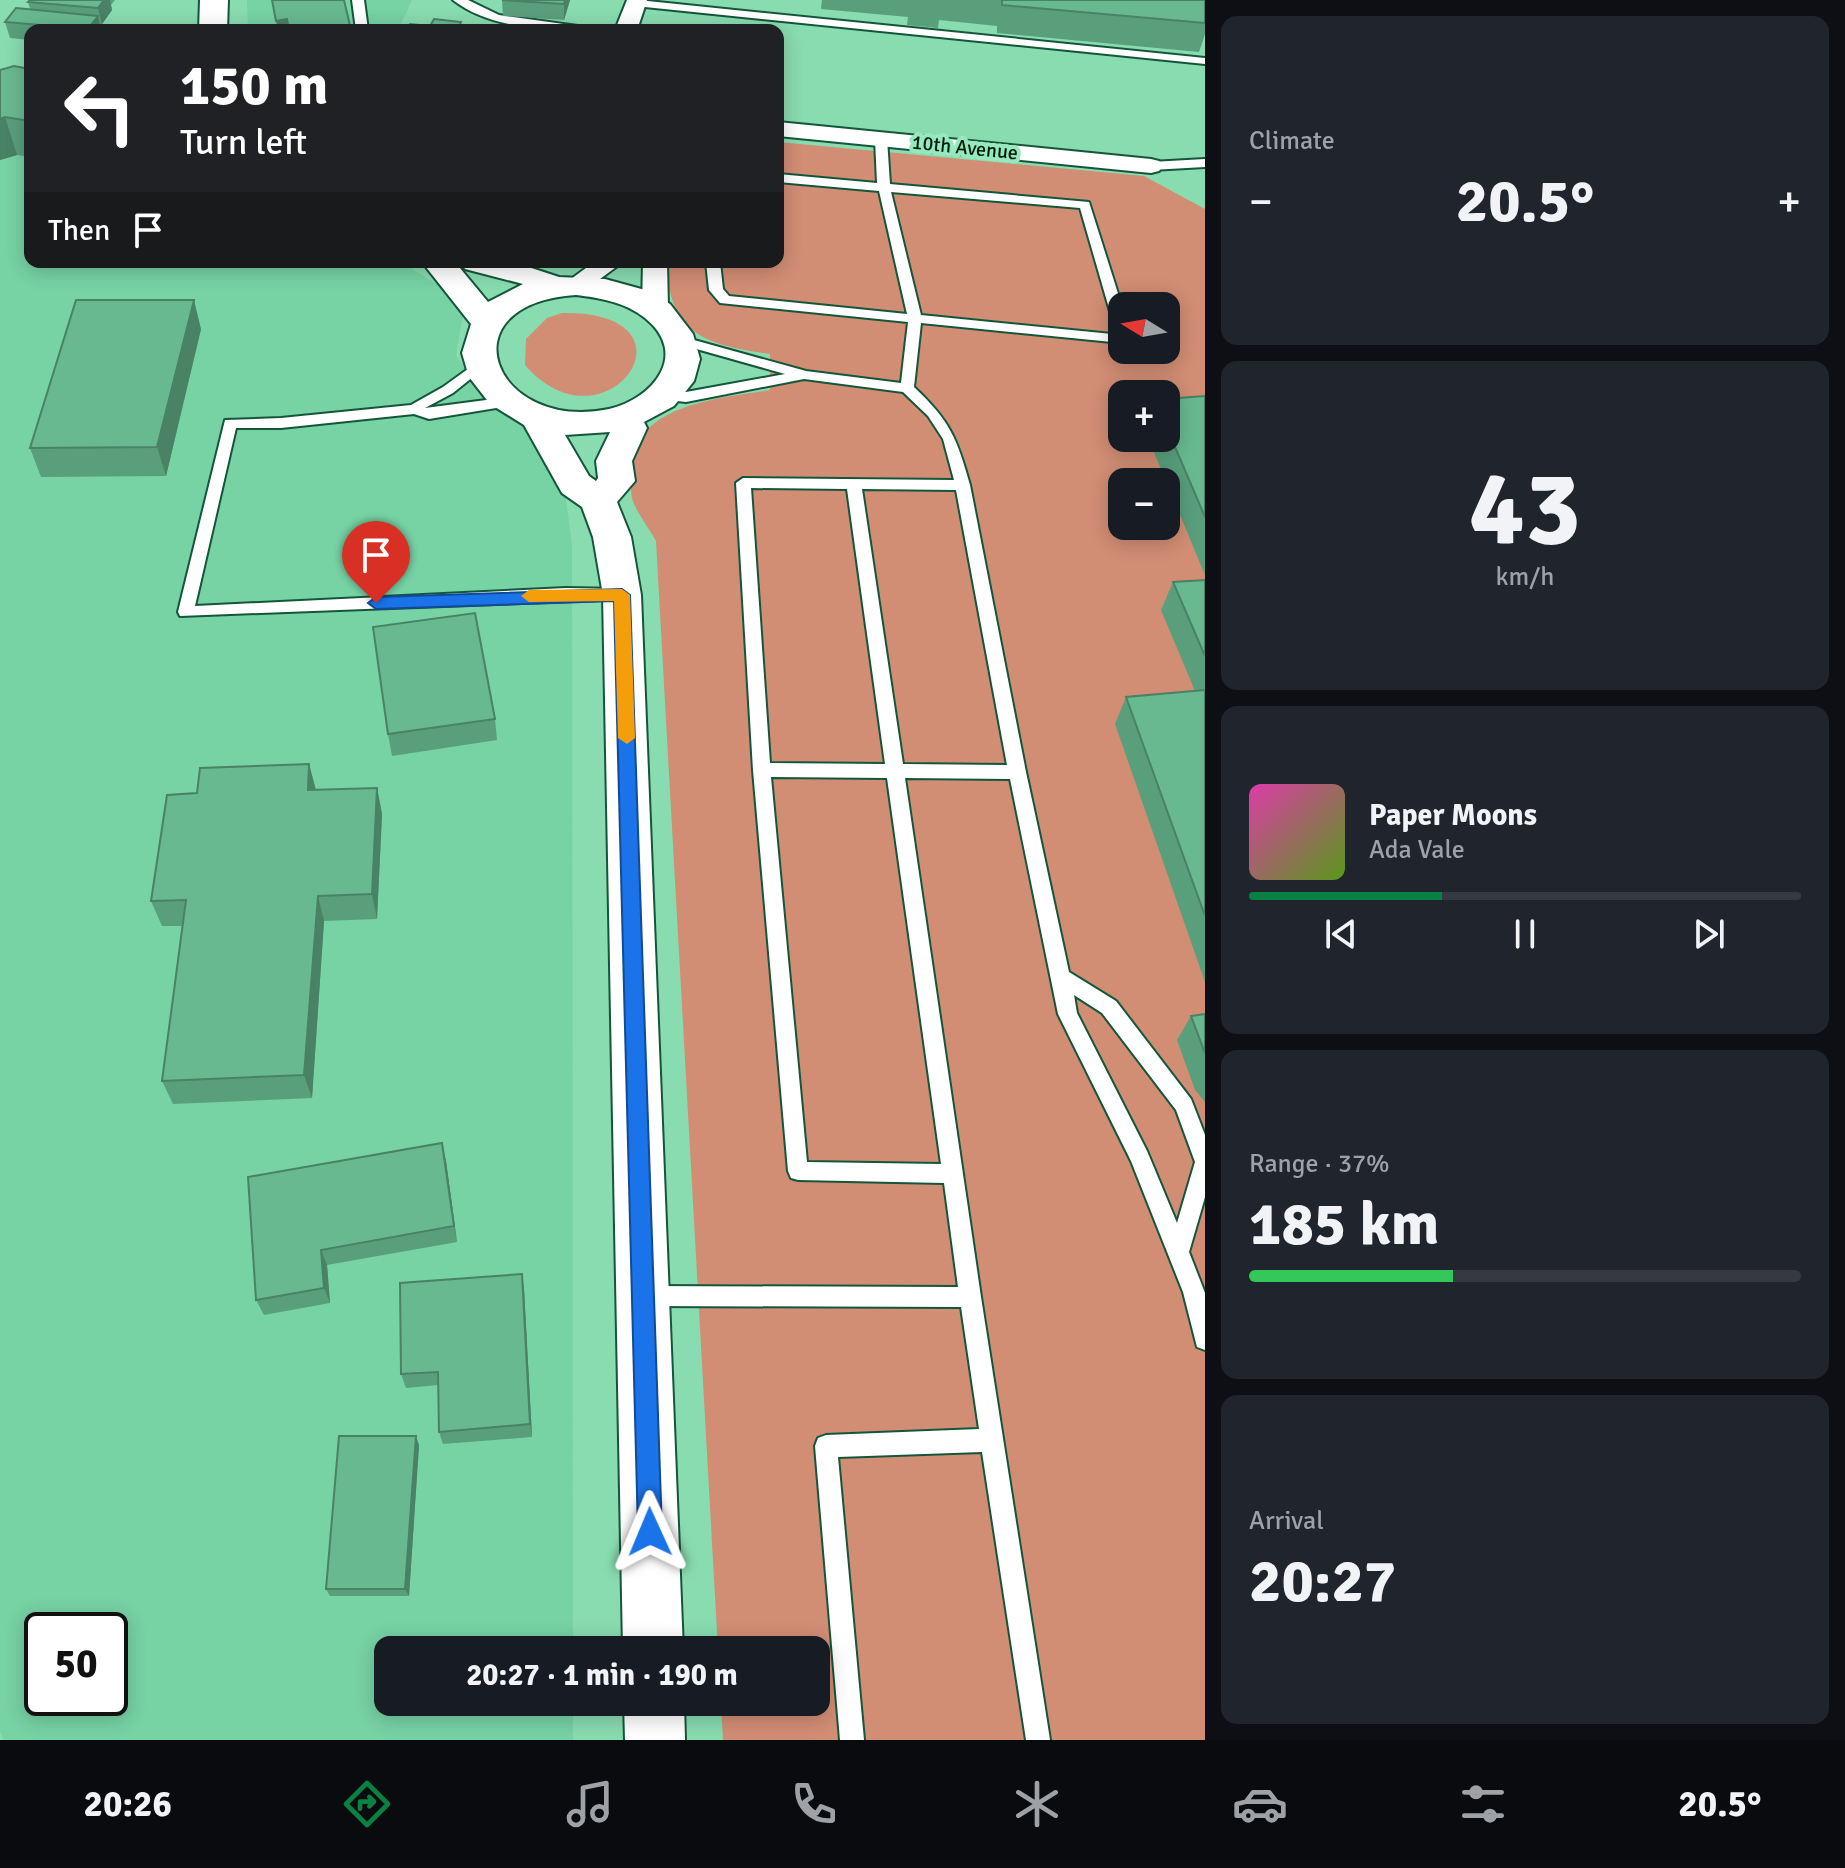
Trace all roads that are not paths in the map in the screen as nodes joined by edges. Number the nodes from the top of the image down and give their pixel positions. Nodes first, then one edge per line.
1 (214, 0) edge
2 (358, 0) edge
3 (459, 0) edge
4 (636, 2) edge
5 (213, 24) edge
6 (361, 24) edge
7 (540, 24) edge
8 (628, 24) edge
9 (1205, 61) edge
10 (784, 130) edge
11 (881, 139) junction
12 (1205, 163) edge
13 (1151, 166) joint
14 (784, 179) edge
15 (884, 187) junction
16 (443, 268) edge
17 (498, 268) edge
18 (599, 268) edge
19 (655, 268) edge
20 (714, 268) edge
21 (564, 286) junction
22 (1111, 292) edge
23 (655, 308) junction
24 (915, 319) junction
25 (488, 321) junction
26 (1108, 338) edge
27 (681, 344) junction
28 (479, 365) junction
29 (806, 375) junction
30 (907, 388) junction
31 (668, 395) junction
32 (509, 402) junction
33 (415, 409) junction
34 (541, 419) junction
35 (625, 419) junction
36 (854, 483) junction
37 (963, 485) junction
38 (598, 500) junction
39 (622, 595) junction
40 (762, 770) junction
41 (1017, 772) junction
42 (895, 773) junction
43 (1060, 977) junction
44 (952, 1174) junction
45 (1179, 1250) junction
46 (645, 1296) junction
47 (970, 1297) junction
48 (1205, 1339) edge
49 (992, 1440) junction
50 (653, 1636) edge
51 (654, 1716) edge
52 (655, 1740) edge
53 (852, 1740) edge
54 (1038, 1740) edge

1 - 5 main road
2 - 6 lane
3 - 7 lane
4 - 8 street
4 - 9 lane
10 - 11 street, 10th Avenue
11 - 13 street, 10th Avenue
11 - 15 lane
12 - 13 lane
14 - 15 lane
15 - 22 lane
15 - 24 lane
16 - 25 main road
17 - 21 main road
18 - 21 street
19 - 23 street
20 - 24 lane
21 - 23 main road
21 - 25 main road
23 - 27 main road
24 - 26 lane
24 - 30 lane
25 - 28 main road
27 - 29 lane
27 - 31 main road
28 - 32 main road
28 - 33 lane
29 - 30 lane
29 - 31 lane
30 - 37 lane
31 - 35 main road
32 - 33 lane
32 - 34 main road
33 - 39 lane
34 - 35 main road
34 - 38 main road
35 - 38 main road
36 - 37 lane
36 - 40 lane
36 - 42 lane
37 - 41 lane
38 - 39 main road
39 - 46 main road
40 - 42 lane
40 - 44 lane
41 - 42 lane
41 - 43 lane
42 - 44 lane
43 - 45 lane
43 - 45 lane
44 - 47 lane
45 - 48 lane
46 - 47 lane
46 - 50 main road
47 - 49 lane
49 - 53 lane
49 - 54 lane
51 - 52 main road

